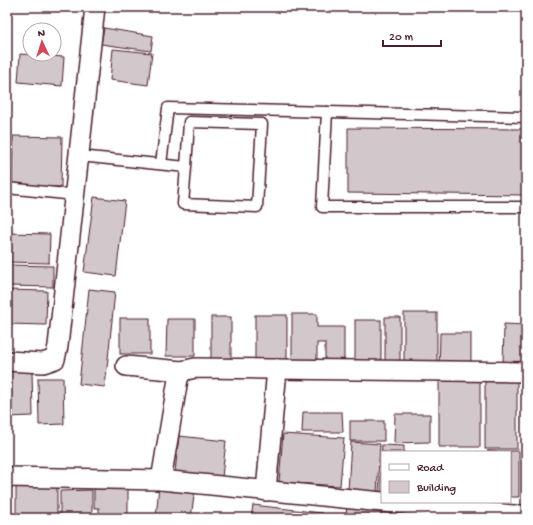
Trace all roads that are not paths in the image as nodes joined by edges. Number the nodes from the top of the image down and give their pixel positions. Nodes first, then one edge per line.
1 (96, 7) edge
2 (327, 112) junction
3 (526, 117) edge
4 (80, 156) junction
5 (161, 164) junction
6 (186, 166) junction
7 (7, 188) edge
8 (75, 195) junction
9 (526, 207) edge
10 (7, 361) edge
11 (126, 366) dead end
12 (277, 369) junction
13 (182, 371) junction
14 (526, 372) edge
15 (7, 477) edge
16 (161, 480) junction
17 (266, 491) junction
18 (381, 502) edge
19 (391, 503) edge
20 (526, 515) edge

1 - 4 street
2 - 3 lane
2 - 5 lane
2 - 9 lane
4 - 5 lane
4 - 8 street
5 - 6 lane
6 - 6 lane
7 - 8 lane
8 - 10 street
11 - 13 street
12 - 13 street
12 - 14 street
12 - 17 street
13 - 16 street
15 - 16 street
16 - 17 street
17 - 18 street
19 - 20 street

